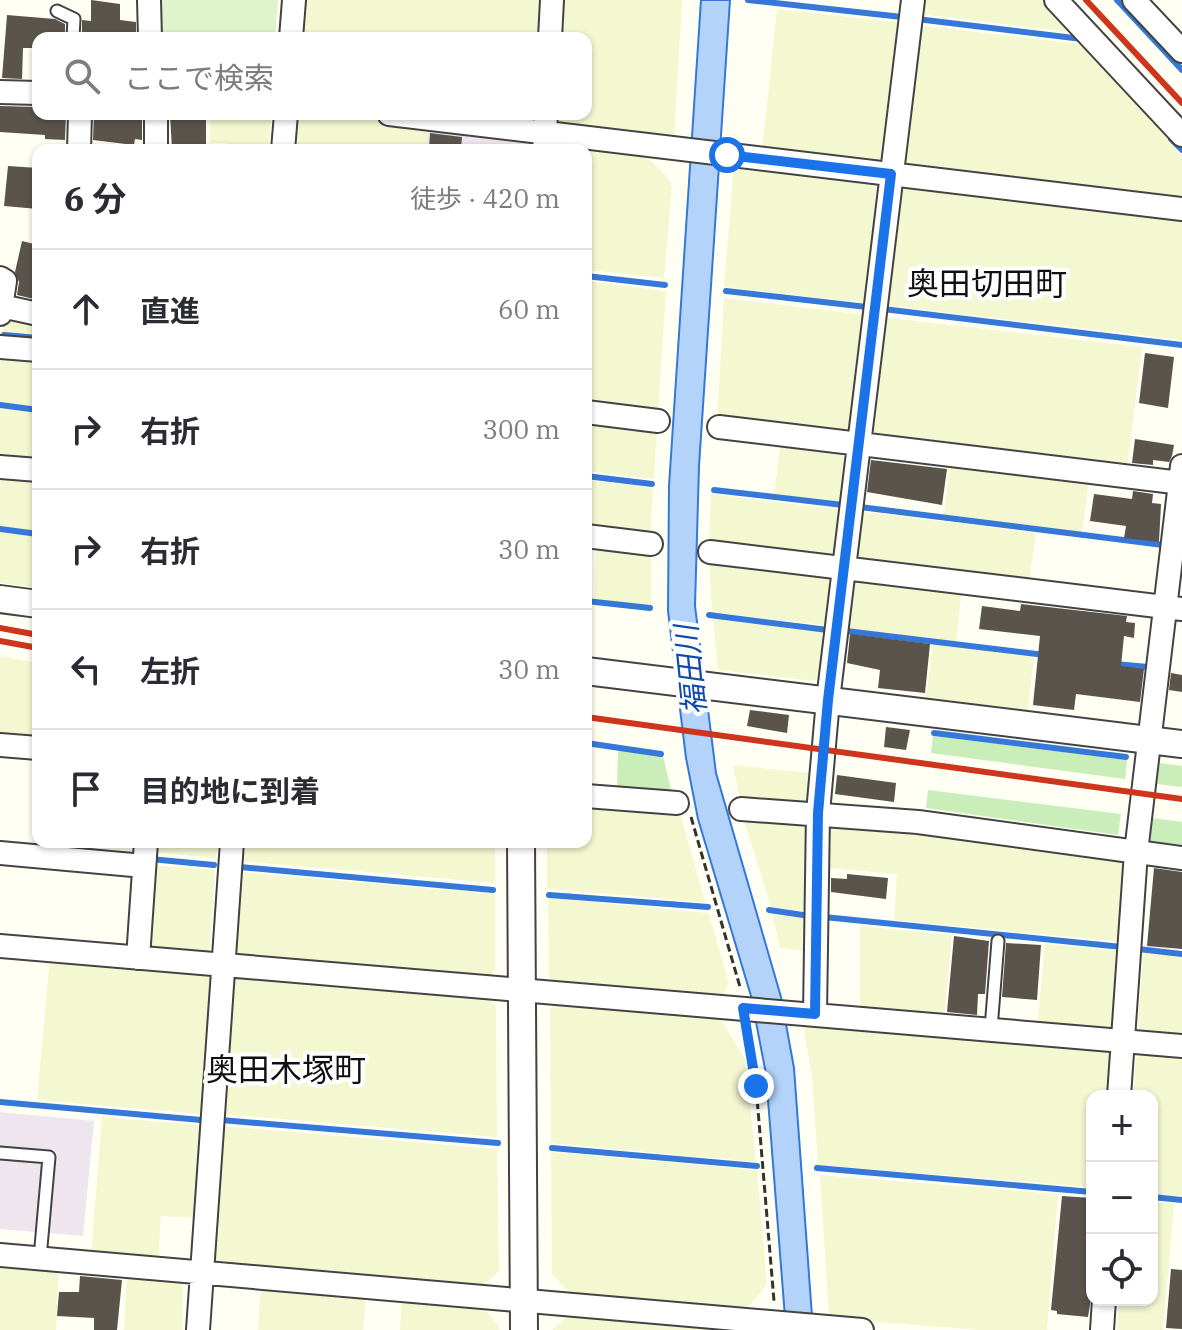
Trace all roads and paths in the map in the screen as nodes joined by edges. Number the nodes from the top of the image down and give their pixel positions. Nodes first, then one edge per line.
1 (149, 0) edge
2 (294, 0) edge
3 (552, 0) edge
4 (913, 0) edge
5 (1056, 0) edge
6 (1134, 0) edge
7 (57, 11) dead end
8 (73, 32) edge
9 (150, 32) edge
10 (291, 32) edge
11 (550, 32) edge
12 (1182, 51) edge
13 (0, 92) edge
14 (32, 93) edge
15 (80, 120) edge
16 (156, 120) edge
17 (286, 120) edge
18 (441, 120) edge
19 (545, 132) edge
20 (1182, 135) edge
21 (79, 144) edge
22 (156, 144) edge
23 (284, 144) edge
24 (891, 174) junction
25 (1182, 209) edge
26 (0, 278) edge
27 (1, 306) edge
28 (32, 313) edge
29 (0, 314) edge
30 (0, 347) edge
31 (32, 350) edge
32 (592, 413) edge
33 (658, 421) dead end
34 (719, 427) dead end
35 (859, 444) junction
36 (0, 467) edge
37 (32, 470) edge
38 (1181, 477) edge
39 (592, 537) edge
40 (651, 544) dead end
41 (710, 552) dead end
42 (844, 567) junction
43 (0, 599) edge
44 (32, 603) edge
45 (1174, 608) edge
46 (592, 672) edge
47 (828, 700) junction
48 (1150, 741) junction
49 (1182, 744) edge
50 (0, 745) edge
51 (32, 748) edge
52 (592, 796) edge
53 (677, 803) joint
54 (741, 809) dead end
55 (818, 813) junction
56 (0, 839) edge
57 (32, 841) edge
58 (97, 848) edge
59 (232, 848) edge
60 (521, 848) edge
61 (1136, 852) junction
62 (0, 853) edge
63 (145, 853) edge
64 (1182, 858) edge
65 (998, 941) dead end
66 (0, 946) edge
67 (138, 958) junction
68 (223, 965) junction
69 (522, 991) junction
70 (743, 1008) junction
71 (804, 1013) junction
72 (991, 1029) junction
73 (1123, 1040) junction
74 (1182, 1046) edge
75 (1119, 1090) edge
76 (0, 1153) edge
77 (0, 1255) edge
78 (40, 1258) junction
79 (202, 1273) junction
80 (525, 1302) junction
81 (1104, 1306) edge
82 (776, 1322) junction
83 (198, 1330) edge
84 (524, 1330) edge
85 (862, 1330) edge
86 (1102, 1330) edge

1 - 9 street
2 - 10 street
3 - 11 street
4 - 24 street
5 - 20 street
6 - 12 street
7 - 8 lane
13 - 14 street
15 - 21 street
16 - 22 street
17 - 23 street
18 - 19 street
19 - 24 street
24 - 25 street
24 - 35 street
26 - 27 street
27 - 28 street
27 - 29 street
30 - 31 street
32 - 33 street
34 - 35 street
35 - 38 street
35 - 42 street
36 - 37 street
38 - 45 street
39 - 40 street
41 - 42 street
42 - 45 street
42 - 47 street
43 - 44 street
45 - 48 street
46 - 47 street
47 - 48 street
47 - 55 street
48 - 49 street
48 - 61 street
50 - 51 street
52 - 53 street
53 - 70 path
54 - 55 street
55 - 61 street
55 - 71 street
56 - 57 street
58 - 63 street
59 - 68 street
60 - 69 street
61 - 64 street
61 - 73 street
62 - 63 street
63 - 67 street
65 - 72 lane
66 - 67 street
67 - 68 street
68 - 69 street
68 - 79 street
69 - 70 street
69 - 80 street
70 - 71 street
70 - 82 path
71 - 72 street
72 - 73 street
73 - 74 street
73 - 75 street
76 - 78 lane
77 - 78 street
78 - 79 street
79 - 80 street
79 - 83 street
80 - 82 street
80 - 84 street
81 - 86 street
82 - 85 street

